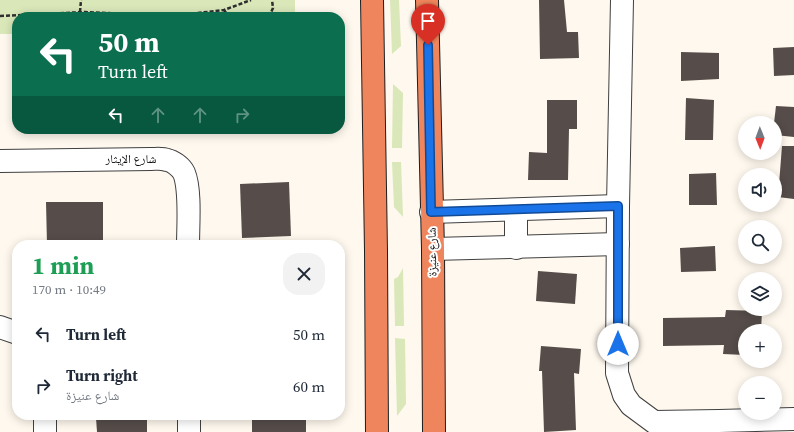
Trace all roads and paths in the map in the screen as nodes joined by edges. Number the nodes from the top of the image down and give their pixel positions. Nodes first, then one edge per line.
1 (81, 0) edge
2 (251, 0) edge
3 (272, 0) edge
4 (372, 0) edge
5 (427, 0) edge
6 (622, 0) edge
7 (224, 10) joint
8 (80, 12) edge
9 (207, 12) edge
10 (271, 12) edge
11 (12, 15) edge
12 (0, 16) edge
13 (0, 161) edge
14 (618, 206) junction
15 (516, 210) junction
16 (431, 212) junction
17 (188, 240) edge
18 (618, 244) junction
19 (516, 248) junction
20 (433, 249) junction
21 (0, 327) edge
22 (12, 331) edge
23 (794, 418) edge
24 (45, 420) edge
25 (189, 420) edge
26 (719, 427) edge
27 (45, 432) edge
28 (189, 432) edge
29 (377, 432) edge
30 (434, 432) edge

1 - 8 path
2 - 7 path
3 - 10 path
4 - 29 highway
5 - 16 highway, شارع عنيزة
6 - 14 street
7 - 9 path
11 - 12 path
13 - 17 street, شارع الإيثار
14 - 15 street
14 - 18 street
15 - 16 street
15 - 19 street
16 - 20 highway, شارع عنيزة
18 - 19 street
18 - 26 street
19 - 20 street
20 - 30 highway, شارع عنيزة
21 - 22 street
23 - 26 street
24 - 27 street
25 - 28 street

